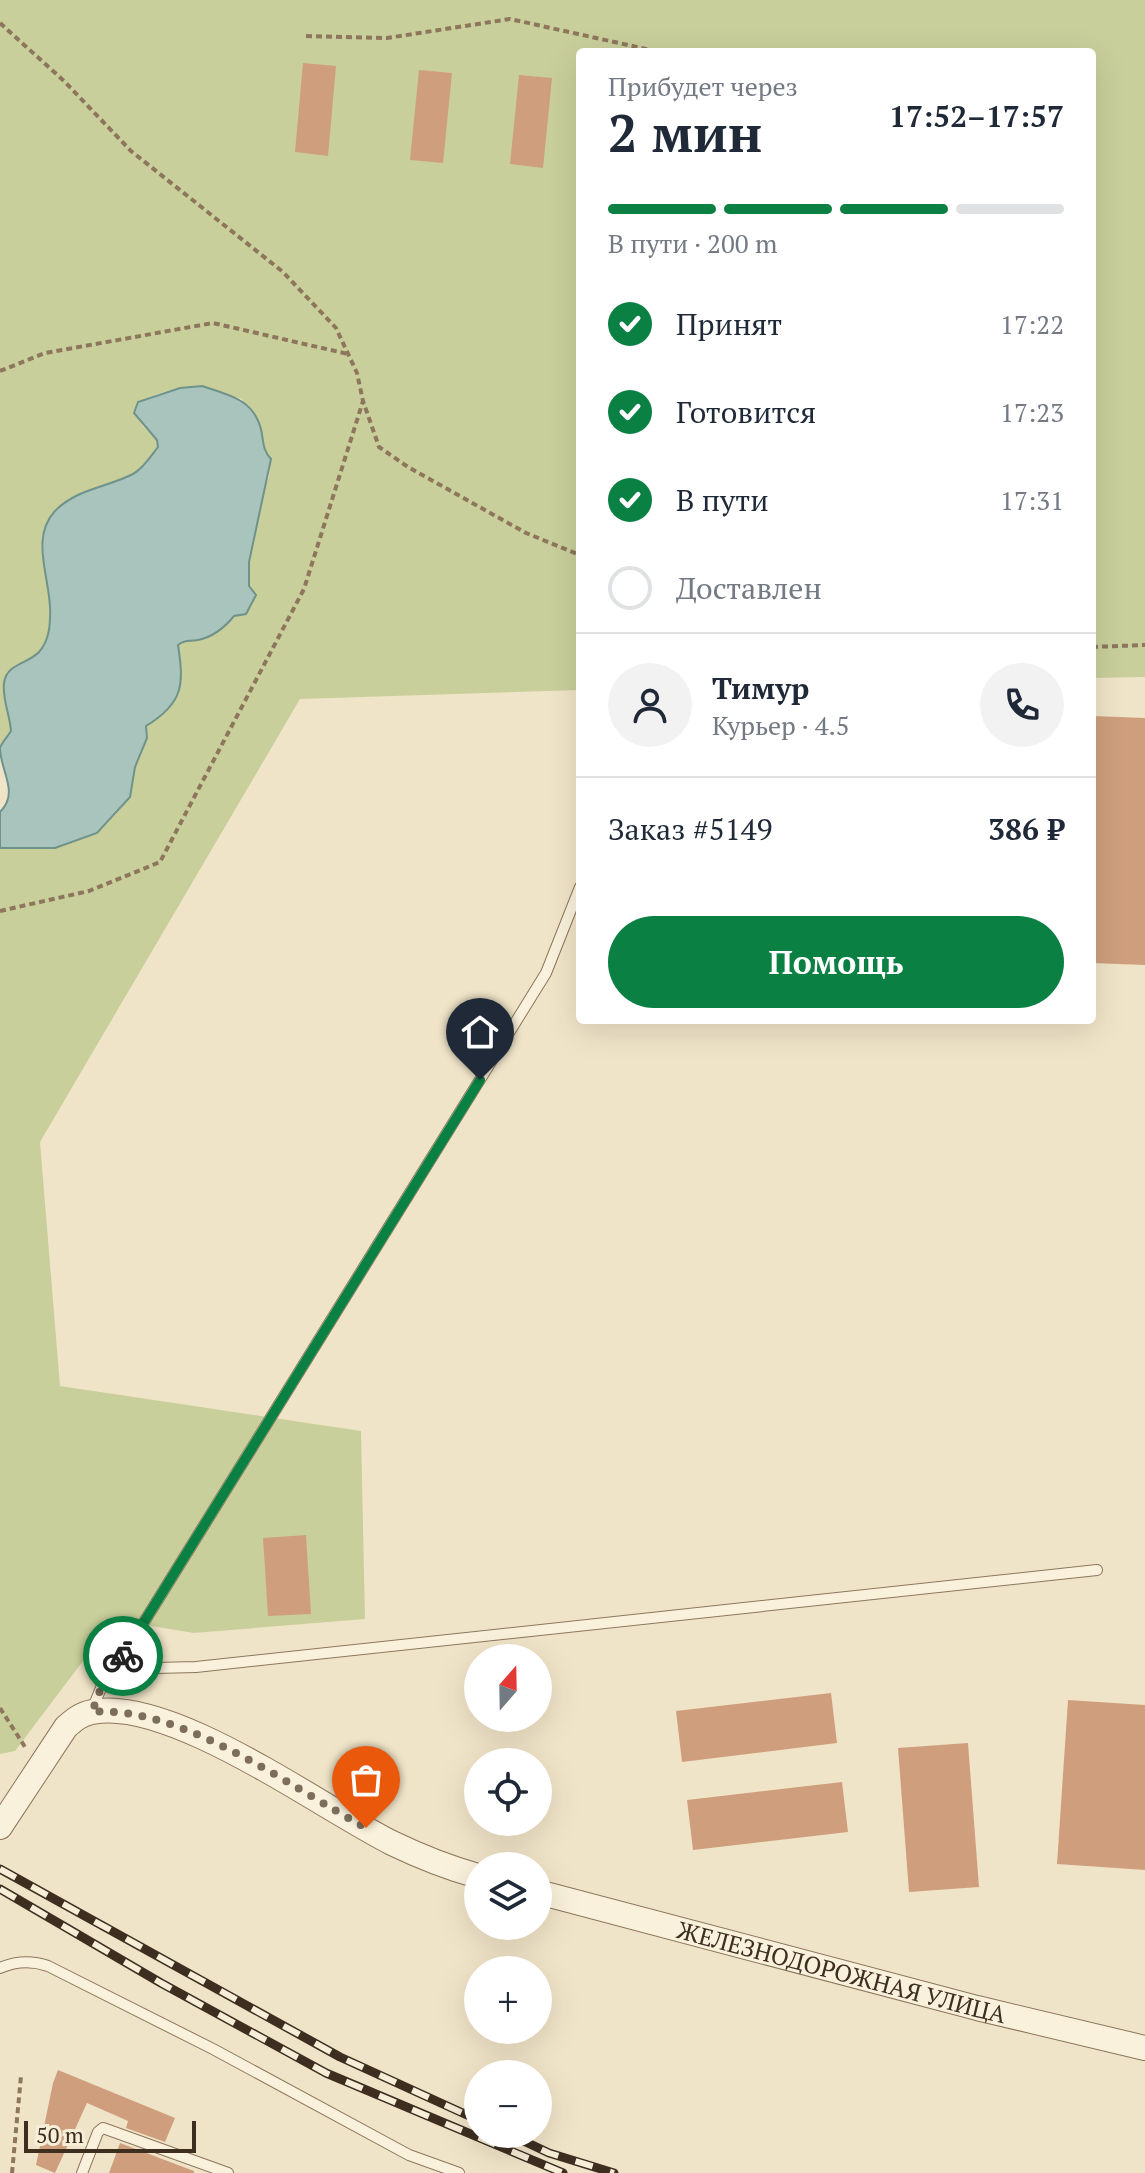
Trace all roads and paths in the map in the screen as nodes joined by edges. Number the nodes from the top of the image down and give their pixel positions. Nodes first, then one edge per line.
1 (0, 23) edge
2 (306, 36) dead end
3 (641, 48) edge
4 (348, 354) junction
5 (0, 371) edge
6 (363, 401) junction
7 (576, 553) edge
8 (1145, 645) edge
9 (1096, 647) edge
10 (576, 897) edge
11 (0, 911) edge
12 (1097, 1570) dead end
13 (115, 1669) junction
14 (0, 1708) edge
15 (92, 1712) junction
16 (39, 1769) junction
17 (0, 1827) edge
18 (464, 1872) edge
19 (552, 1896) edge
20 (0, 1968) edge
21 (1145, 2048) edge
22 (21, 2076) dead end
23 (12, 2173) edge
24 (82, 2173) edge
25 (228, 2173) edge
26 (459, 2173) edge

1 - 4 path
2 - 3 path
4 - 5 path
4 - 6 path
6 - 7 path
6 - 11 path
8 - 9 path
10 - 13 lane
12 - 13 lane
13 - 15 lane
14 - 16 path
15 - 16 street
15 - 18 street
16 - 17 street
19 - 21 street, ЖЕЛЕЗНОДОРОЖНАЯ УЛИЦА
20 - 26 lane
22 - 23 path
24 - 25 lane

